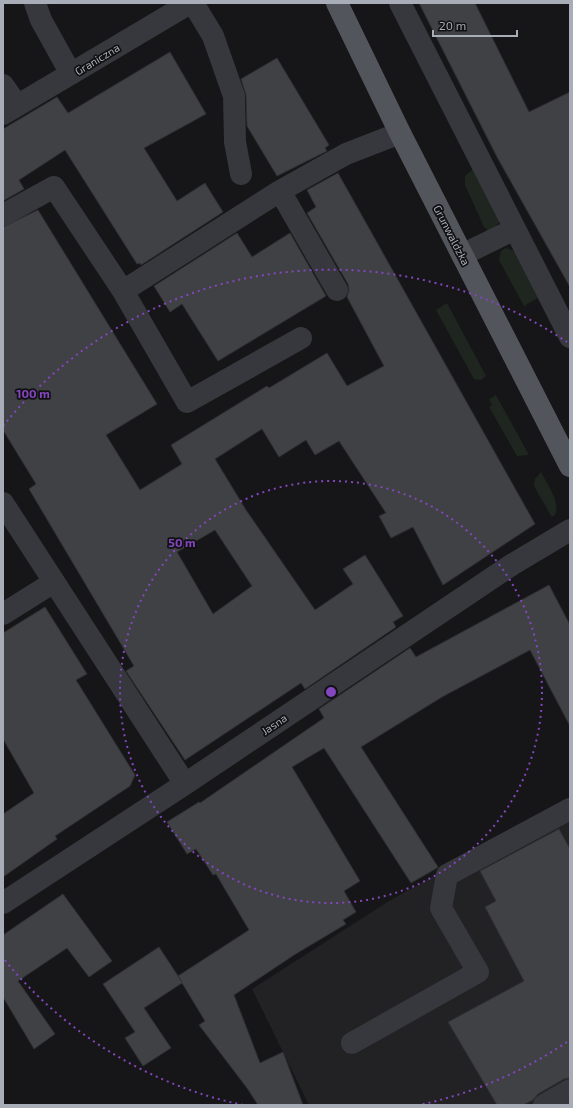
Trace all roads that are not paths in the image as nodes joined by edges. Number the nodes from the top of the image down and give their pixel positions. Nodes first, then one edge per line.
1 (35, 3) edge
2 (192, 3) edge
3 (337, 3) edge
4 (400, 3) edge
5 (71, 74) junction
6 (3, 85) edge
7 (10, 110) edge
8 (400, 133) junction
9 (241, 174) dead end
10 (280, 191) junction
11 (3, 215) edge
12 (515, 229) junction
13 (462, 255) junction
14 (337, 290) dead end
15 (123, 291) junction
16 (570, 337) edge
17 (301, 338) dead end
18 (570, 466) edge
19 (3, 503) edge
20 (570, 530) edge
21 (54, 582) junction
22 (3, 614) edge
23 (184, 784) junction
24 (570, 809) edge
25 (3, 903) edge
26 (352, 1043) dead end
27 (570, 1090) edge
28 (544, 1105) edge

1 - 5 street
2 - 5 street, Graniczna
2 - 9 street
3 - 8 main road, Grunwaldzka
4 - 12 street
5 - 7 street, Graniczna
6 - 7 street
8 - 10 street
8 - 13 main road, Grunwaldzka
10 - 14 street
10 - 15 street
11 - 15 street
12 - 13 street
12 - 16 street
13 - 18 main road, Grunwaldzka
15 - 17 street
19 - 21 street
20 - 23 street, Jasna
21 - 22 street
21 - 23 street
23 - 25 street, Jasna
24 - 26 street
27 - 28 street

